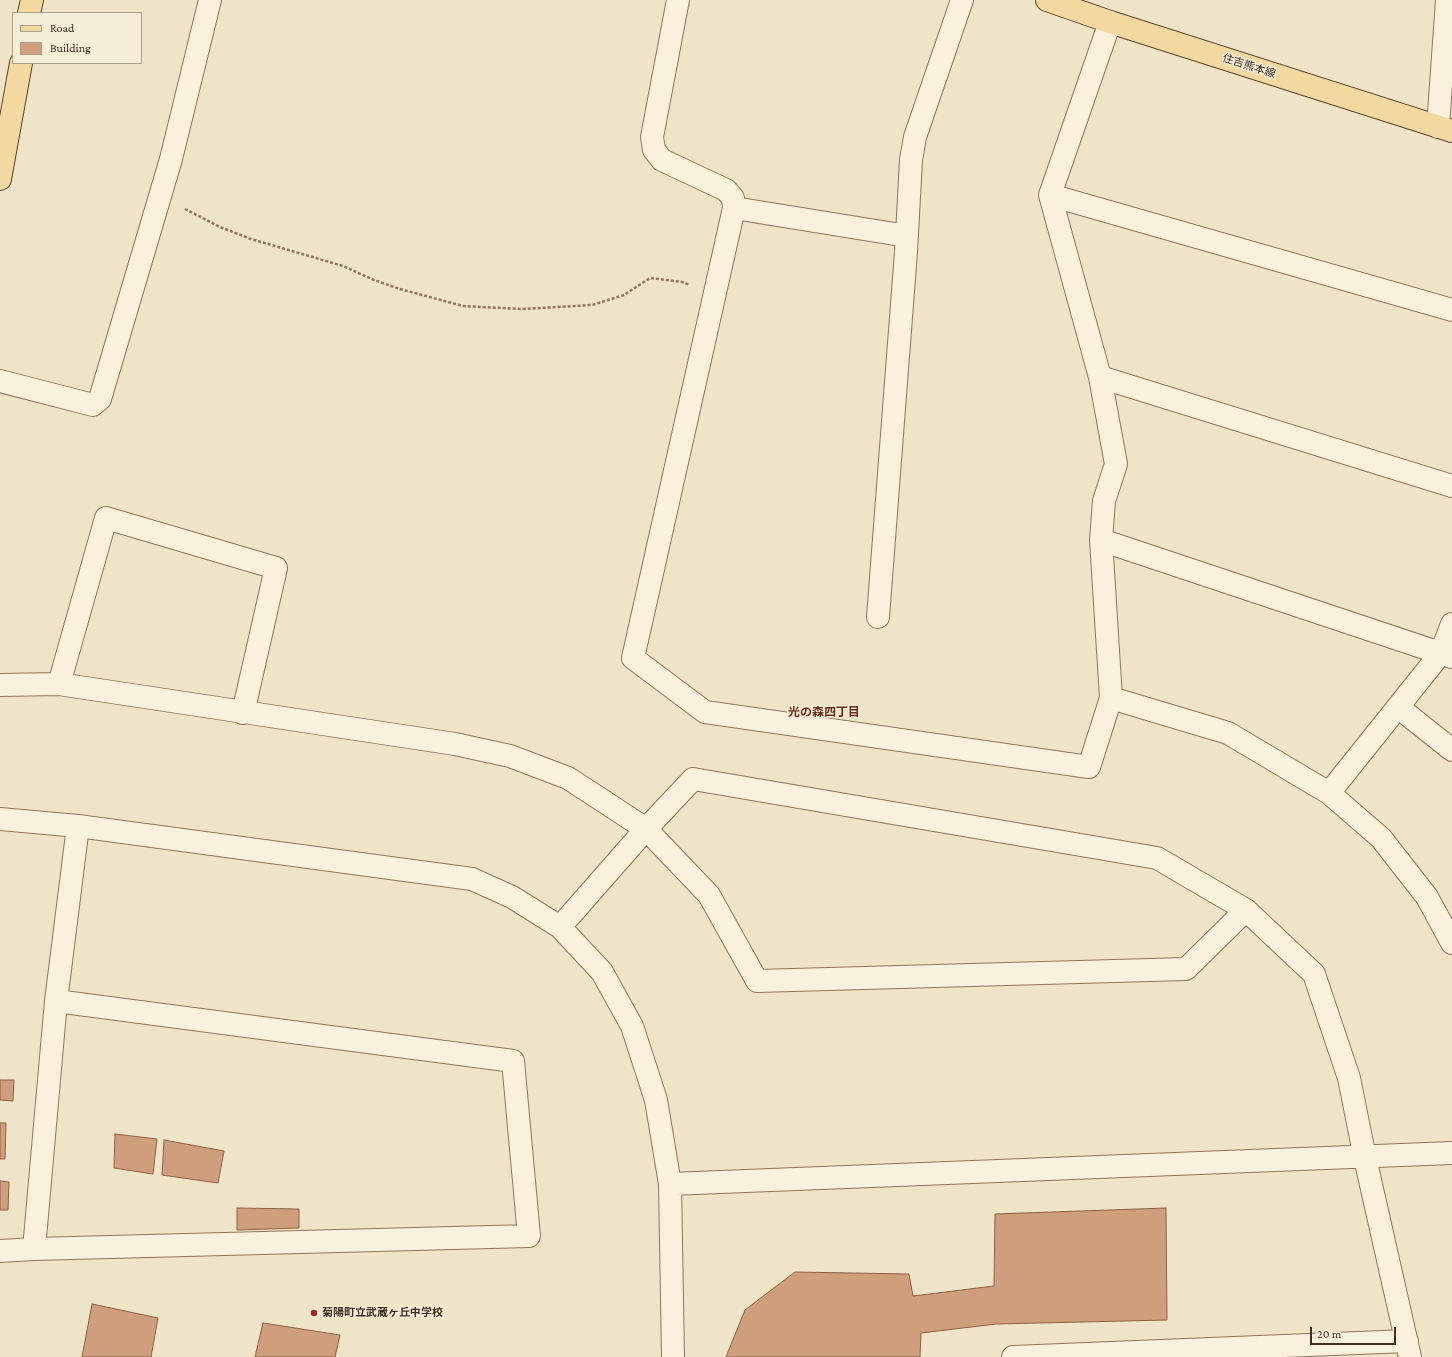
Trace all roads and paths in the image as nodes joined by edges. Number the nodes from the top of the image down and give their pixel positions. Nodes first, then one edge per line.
1 (32, 0) edge
2 (210, 0) edge
3 (678, 0) edge
4 (962, 0) edge
5 (1047, 0) edge
6 (1447, 0) edge
7 (29, 12) edge
8 (1110, 22) junction
9 (21, 64) edge
10 (1445, 129) edge
11 (0, 179) edge
12 (1050, 195) junction
13 (183, 203) dead end
14 (734, 208) junction
15 (907, 236) junction
16 (715, 294) junction
17 (1452, 310) edge
18 (1100, 377) junction
19 (0, 381) edge
20 (1452, 486) edge
21 (1102, 540) junction
22 (878, 616) dead end
23 (1452, 624) edge
24 (1446, 655) edge
25 (0, 684) edge
26 (59, 684) junction
27 (1111, 698) junction
28 (1398, 707) junction
29 (242, 713) junction
30 (1452, 750) edge
31 (1329, 793) junction
32 (0, 819) edge
33 (78, 826) junction
34 (646, 829) junction
35 (1246, 910) junction
36 (560, 927) junction
37 (1452, 942) edge
38 (56, 1001) junction
39 (1452, 1153) edge
40 (1365, 1158) junction
41 (670, 1184) junction
42 (34, 1248) junction
43 (0, 1251) edge
44 (1408, 1349) edge
45 (673, 1357) edge
46 (1013, 1357) edge

1 - 7 main road
2 - 19 street
3 - 14 street
4 - 15 street
5 - 8 main road, 住吉熊本線
6 - 10 street
8 - 10 main road, 住吉熊本線
8 - 12 street
9 - 11 main road
12 - 17 street
12 - 18 street
13 - 16 path
14 - 15 street
14 - 16 street
15 - 22 street
16 - 27 street
18 - 20 street
18 - 21 street
21 - 24 street
21 - 27 street
23 - 24 street
24 - 28 street
25 - 26 street
26 - 29 street
26 - 29 street
27 - 31 street
28 - 30 street
28 - 31 street
29 - 34 street
31 - 37 street
32 - 33 street
33 - 36 street
33 - 38 street
34 - 35 street
34 - 35 street
34 - 36 street
35 - 40 street
36 - 41 street
38 - 42 street
38 - 42 street
39 - 40 street
40 - 41 street
40 - 44 street
41 - 45 street
42 - 43 street
44 - 46 street

